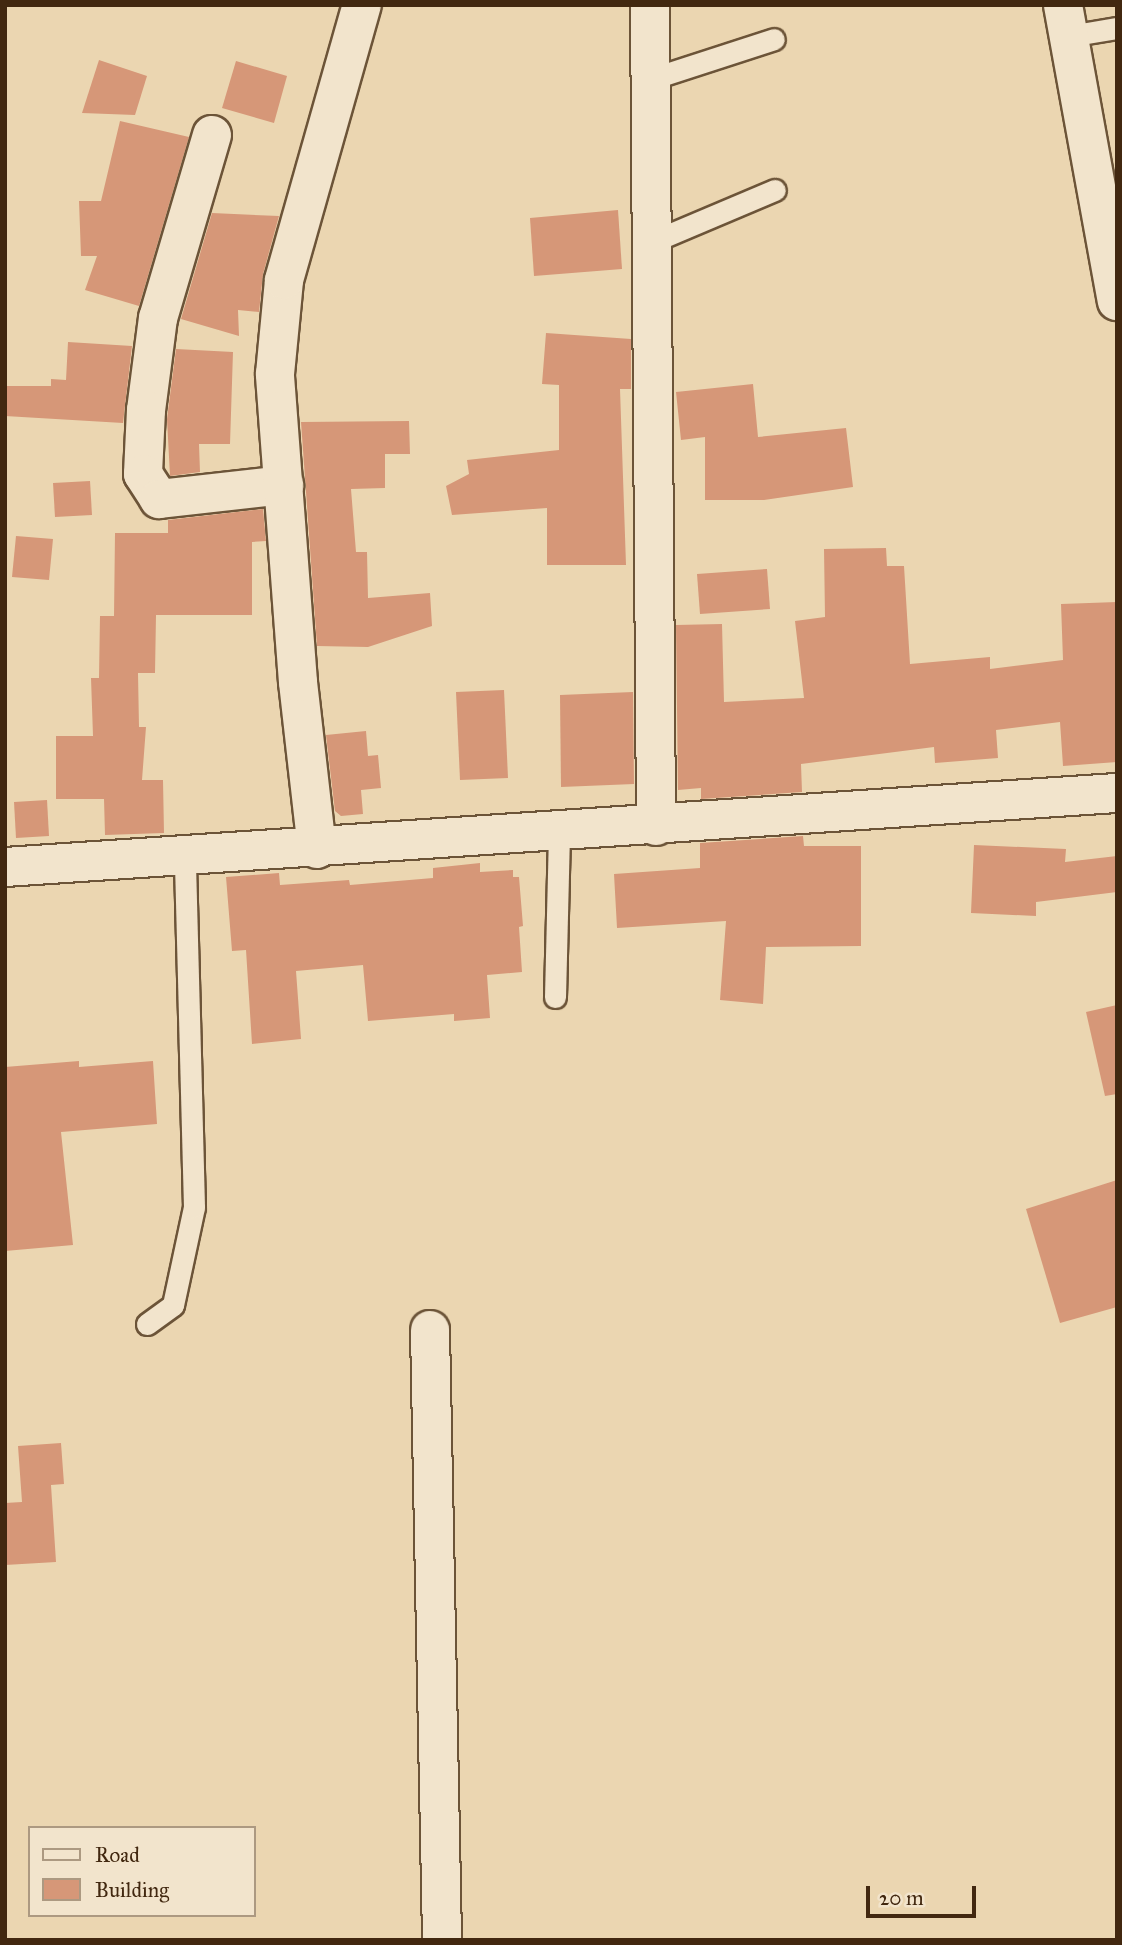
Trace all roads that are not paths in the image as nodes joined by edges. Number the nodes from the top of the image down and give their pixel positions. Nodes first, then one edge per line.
1 (362, 5) edge
2 (650, 5) edge
3 (1066, 21) edge
4 (1117, 27) edge
5 (775, 39) dead end
6 (651, 79) junction
7 (212, 135) dead end
8 (775, 190) dead end
9 (654, 241) junction
10 (1116, 296) edge
11 (284, 485) junction
12 (1117, 793) edge
13 (656, 826) junction
14 (559, 833) junction
15 (317, 849) junction
16 (185, 857) junction
17 (5, 867) edge
18 (555, 997) dead end
19 (147, 1324) dead end
20 (430, 1330) dead end
21 (442, 1940) edge

1 - 11 street
2 - 6 street
3 - 4 lane
3 - 10 street
5 - 6 lane
6 - 9 street
7 - 11 street
8 - 9 lane
9 - 13 street
11 - 15 street
12 - 13 street
13 - 14 street
14 - 15 street
14 - 18 lane
15 - 16 street
16 - 17 street
16 - 19 lane
20 - 21 street

